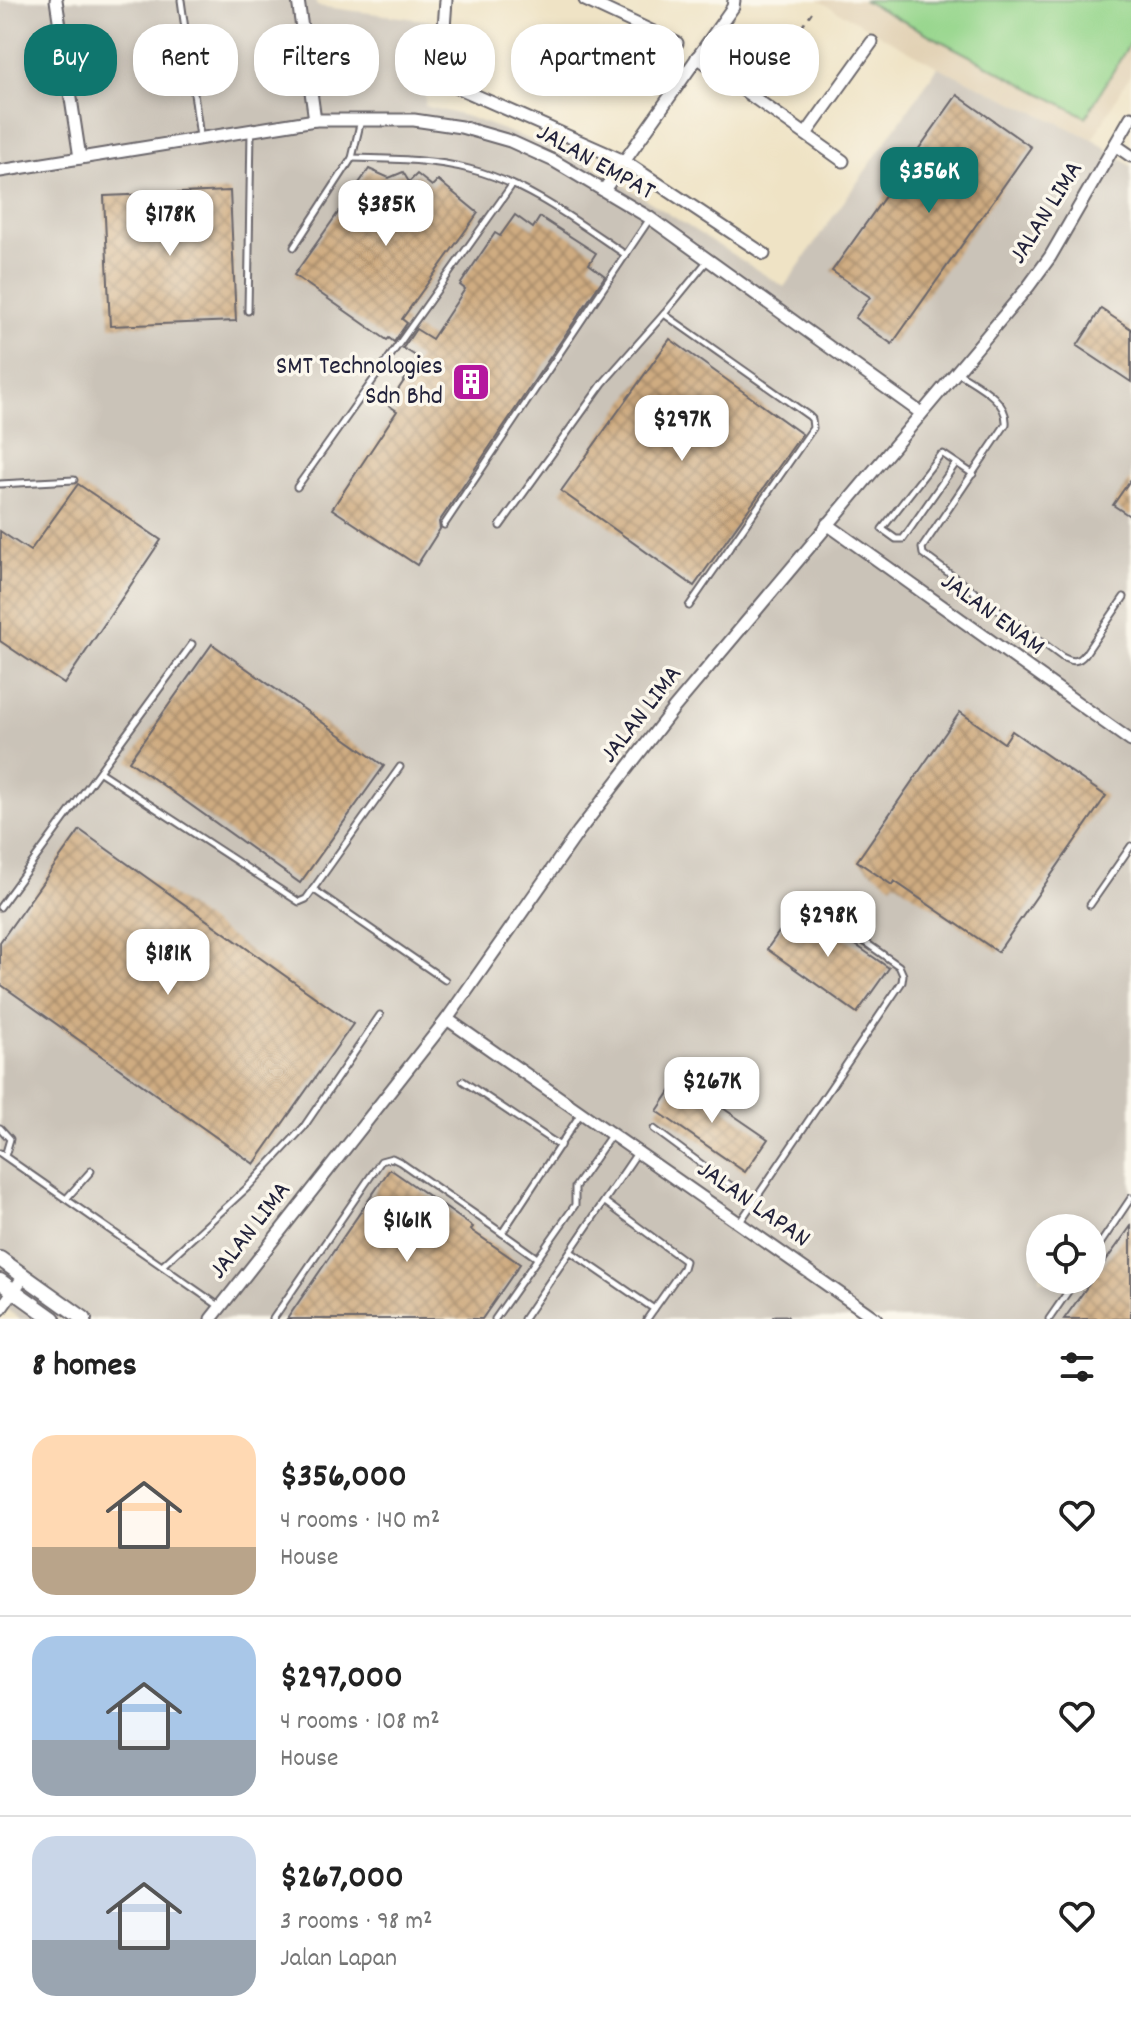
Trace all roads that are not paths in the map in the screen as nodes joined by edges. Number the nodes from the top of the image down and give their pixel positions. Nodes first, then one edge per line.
1 (56, 0) edge
2 (181, 0) edge
3 (298, 0) edge
4 (446, 0) edge
5 (585, 0) edge
6 (734, 0) edge
7 (636, 24) edge
8 (872, 42) dead end
9 (697, 57) junction
10 (1131, 117) edge
11 (361, 119) junction
12 (315, 120) junction
13 (251, 130) junction
14 (806, 134) junction
15 (200, 137) junction
16 (1115, 145) junction
17 (1131, 156) edge
18 (80, 158) junction
19 (352, 158) junction
20 (624, 161) junction
21 (843, 161) dead end
22 (0, 171) edge
23 (512, 185) junction
24 (604, 190) junction
25 (650, 218) junction
26 (294, 247) dead end
27 (764, 254) dead end
28 (626, 255) junction
29 (708, 259) junction
30 (248, 311) dead end
31 (664, 314) junction
32 (957, 371) junction
33 (921, 413) junction
34 (956, 463) junction
35 (973, 474) junction
36 (74, 480) dead end
37 (0, 484) edge
38 (297, 487) dead end
39 (827, 524) junction
40 (444, 525) dead end
41 (500, 526) dead end
42 (1124, 597) dead end
43 (689, 606) dead end
44 (192, 644) dead end
45 (1131, 741) edge
46 (400, 767) dead end
47 (100, 772) junction
48 (1131, 846) edge
49 (313, 889) junction
50 (1090, 905) dead end
51 (0, 907) edge
52 (845, 928) dead end
53 (445, 980) dead end
54 (380, 1015) dead end
55 (447, 1019) junction
56 (463, 1081) dead end
57 (582, 1112) junction
58 (0, 1128) edge
59 (654, 1129) dead end
60 (612, 1134) junction
61 (560, 1146) junction
62 (637, 1152) junction
63 (2, 1154) edge
64 (91, 1171) dead end
65 (1131, 1198) edge
66 (66, 1199) junction
67 (605, 1202) junction
68 (754, 1203) junction
69 (740, 1222) junction
70 (502, 1233) junction
71 (1106, 1235) edge
72 (571, 1252) junction
73 (537, 1258) junction
74 (0, 1259) edge
75 (162, 1266) junction
76 (19, 1273) junction
77 (4, 1287) edge
78 (1066, 1294) edge
79 (220, 1306) junction
80 (654, 1309) junction
81 (0, 1310) edge
82 (53, 1319) edge
83 (84, 1319) edge
84 (211, 1319) edge
85 (273, 1319) edge
86 (495, 1319) edge
87 (524, 1319) edge
88 (647, 1319) edge
89 (776, 1319) edge
90 (785, 1319) edge
91 (876, 1319) edge
92 (1049, 1319) edge

1 - 18 street
2 - 15 lane
3 - 12 street
4 - 20 street
5 - 7 street
6 - 9 street
8 - 14 street
9 - 14 street
9 - 20 street
10 - 16 street, JALAN LIMA
11 - 12 street, JALAN EMPAT
11 - 19 lane
11 - 24 street, JALAN EMPAT
12 - 13 street, JALAN EMPAT
13 - 15 street, JALAN EMPAT
13 - 30 lane
14 - 21 street
15 - 18 street, JALAN EMPAT
16 - 17 street
16 - 32 street, JALAN LIMA
18 - 22 street, JALAN EMPAT
19 - 23 lane
19 - 26 lane
20 - 24 street
20 - 27 street
23 - 28 lane
23 - 38 lane
24 - 25 street, JALAN EMPAT
25 - 28 lane
25 - 29 street, JALAN EMPAT
28 - 40 lane
29 - 31 lane
29 - 33 street, JALAN EMPAT
31 - 41 lane
31 - 43 lane
32 - 33 street, JALAN LIMA
32 - 35 lane
33 - 39 street, JALAN LIMA
34 - 34 lane
34 - 35 lane
35 - 42 lane
36 - 37 lane
39 - 45 street, JALAN ENAM
39 - 55 street, JALAN LIMA
44 - 47 lane
46 - 49 lane
47 - 49 lane
47 - 51 lane
48 - 50 lane
49 - 53 lane
52 - 68 lane
54 - 75 lane
55 - 57 street, JALAN LAPAN
55 - 79 street, JALAN LIMA
56 - 61 lane
57 - 60 street, JALAN LAPAN
57 - 61 lane
58 - 63 lane
59 - 68 lane
60 - 62 street, JALAN LAPAN
60 - 73 lane
61 - 70 lane
62 - 67 lane
62 - 69 street, JALAN LAPAN
63 - 66 lane
64 - 66 lane
65 - 71 lane
66 - 75 lane
67 - 72 lane
67 - 80 lane
68 - 69 lane
69 - 91 street, JALAN LAPAN
70 - 73 lane
70 - 85 lane
72 - 80 lane
72 - 87 lane
73 - 86 lane
74 - 76 main road
75 - 79 lane
76 - 77 street
76 - 83 main road
77 - 81 street
77 - 82 main road
78 - 92 lane
79 - 84 street, JALAN LIMA
80 - 88 lane
89 - 90 lane

